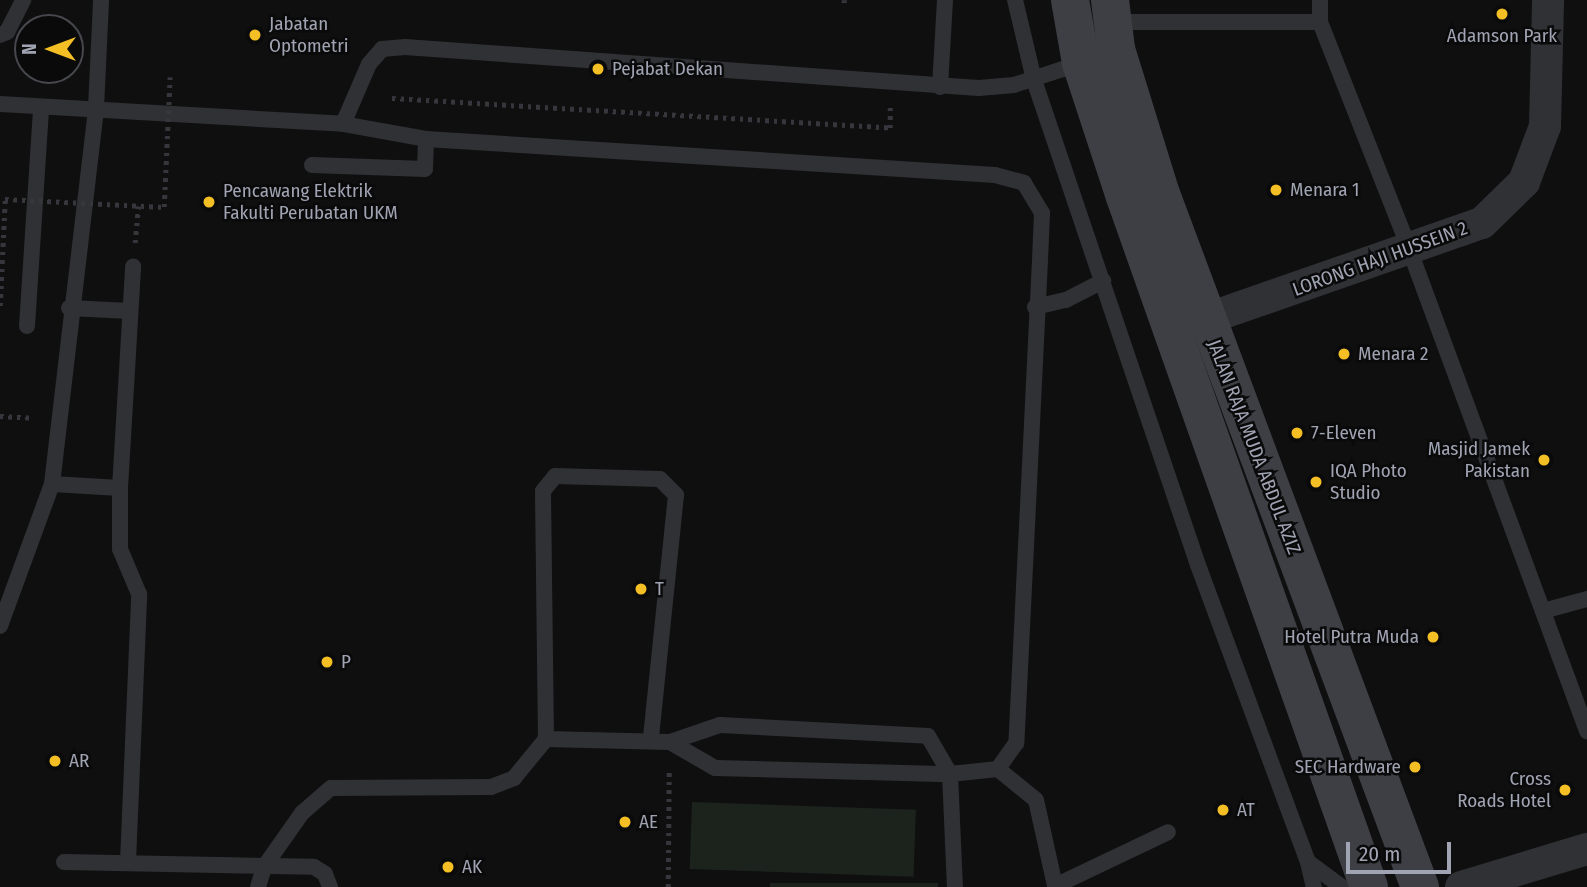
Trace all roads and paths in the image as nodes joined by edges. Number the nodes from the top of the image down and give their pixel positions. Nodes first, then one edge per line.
1 (23, 0) edge
2 (101, 0) edge
3 (945, 0) edge
4 (1015, 0) edge
5 (1070, 0) edge
6 (1320, 0) edge
7 (1549, 0) edge
8 (1111, 11) edge
9 (1320, 22) junction
10 (0, 35) edge
11 (1081, 63) junction
12 (170, 77) dead end
13 (1034, 80) junction
14 (891, 84) junction
15 (940, 87) junction
16 (392, 98) dead end
17 (0, 104) edge
18 (40, 107) junction
19 (96, 108) junction
20 (343, 124) junction
21 (426, 139) junction
22 (312, 165) dead end
23 (138, 206) junction
24 (1410, 251) junction
25 (133, 266) joint
26 (1103, 281) junction
27 (0, 306) edge
28 (1035, 307) junction
29 (69, 309) junction
30 (131, 311) junction
31 (1206, 320) junction
32 (27, 326) dead end
33 (0, 416) edge
34 (59, 420) junction
35 (52, 484) junction
36 (120, 488) junction
37 (1587, 599) edge
38 (1543, 611) junction
39 (0, 626) edge
40 (1587, 731) edge
41 (546, 739) junction
42 (651, 739) junction
43 (670, 742) junction
44 (998, 769) junction
45 (950, 774) junction
46 (1168, 832) dead end
47 (1587, 849) edge
48 (64, 862) dead end
49 (128, 862) junction
50 (1308, 862) junction
51 (264, 867) junction
52 (258, 887) edge
53 (330, 887) edge
54 (668, 887) edge
55 (954, 887) edge
56 (1055, 887) edge
57 (1314, 887) edge
58 (1342, 887) edge
59 (1369, 887) edge
60 (1420, 887) edge
61 (1461, 887) edge

1 - 10 lane
2 - 19 lane
3 - 15 lane
4 - 13 lane
5 - 11 main road, JALAN RAJA MUDA ABDUL AZIZ
6 - 9 lane
7 - 24 street, LORONG HAJI HUSSEIN 2
8 - 9 lane
8 - 31 main road, JALAN RAJA MUDA ABDUL AZIZ
9 - 24 lane
11 - 13 lane
11 - 59 main road, JALAN RAJA MUDA ABDUL AZIZ
12 - 23 path, bridge
13 - 15 lane
13 - 26 lane
14 - 15 lane
14 - 16 path
14 - 20 lane
17 - 18 lane
18 - 19 lane
18 - 32 lane
19 - 20 lane
19 - 29 lane
20 - 21 lane
21 - 22 lane
21 - 28 lane
23 - 25 path
23 - 27 path, bridge
24 - 31 street, LORONG HAJI HUSSEIN 2
24 - 38 lane
25 - 30 lane
26 - 28 lane
26 - 50 lane
28 - 44 lane
29 - 30 lane
29 - 34 lane
30 - 36 lane
31 - 60 main road, JALAN RAJA MUDA ABDUL AZIZ
33 - 34 path
34 - 35 lane
35 - 36 lane
35 - 39 lane
36 - 49 lane
37 - 38 lane
38 - 40 lane
41 - 42 lane
41 - 42 lane
41 - 51 lane
42 - 43 lane
43 - 45 lane
43 - 45 lane
43 - 54 path
44 - 45 lane
44 - 56 lane
45 - 55 lane
46 - 56 lane
47 - 61 street
48 - 49 lane
49 - 51 lane
50 - 57 lane
50 - 58 lane
51 - 52 lane
51 - 53 lane

